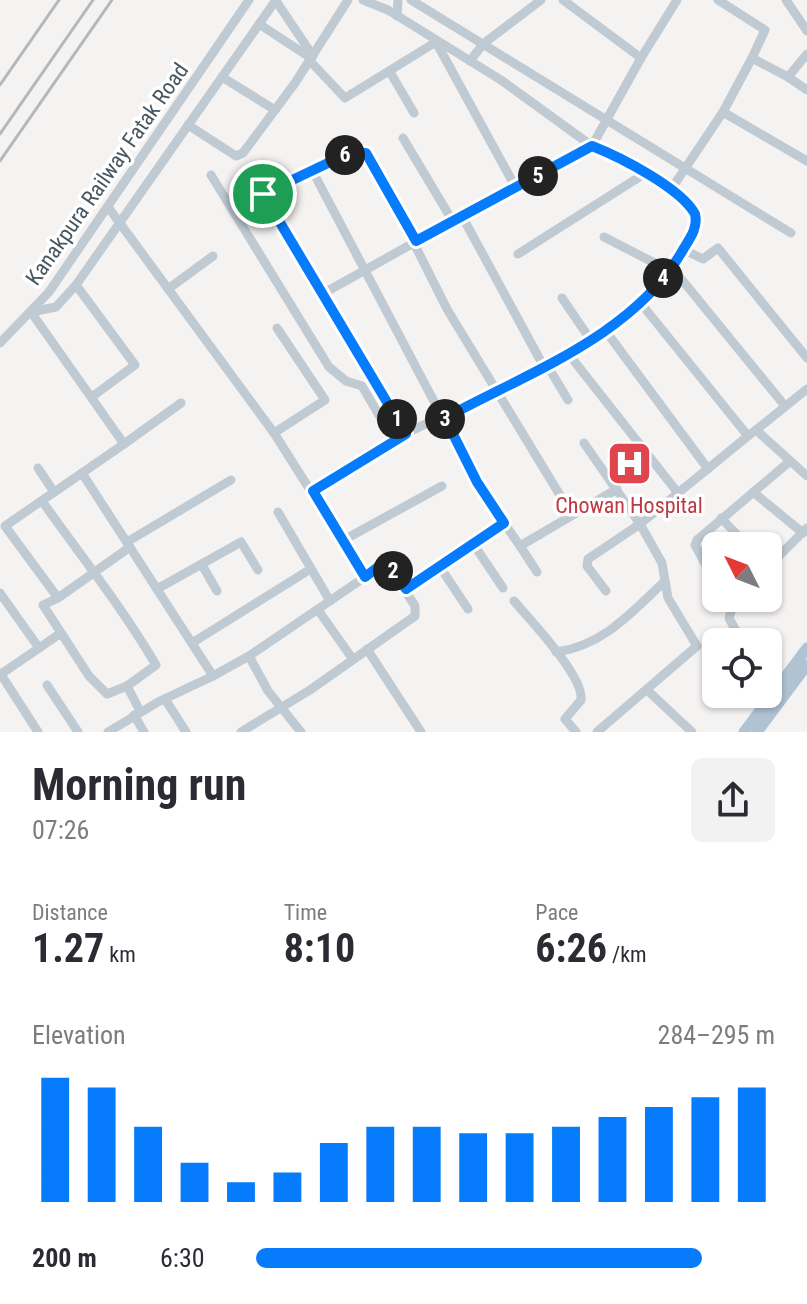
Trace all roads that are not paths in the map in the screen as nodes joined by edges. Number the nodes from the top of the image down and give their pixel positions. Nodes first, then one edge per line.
1 (249, 0) edge
2 (276, 0) edge
3 (348, 0) edge
4 (363, 0) edge
5 (398, 0) edge
6 (411, 0) edge
7 (563, 0) edge
8 (786, 0) edge
9 (538, 1) edge
10 (674, 1) edge
11 (722, 1) edge
12 (397, 16) junction
13 (259, 24) junction
14 (807, 31) edge
15 (436, 42) junction
16 (483, 44) junction
17 (807, 54) edge
18 (311, 58) junction
19 (641, 58) junction
20 (752, 58) junction
21 (470, 61) junction
22 (390, 72) junction
23 (222, 77) junction
24 (788, 77) junction
25 (807, 90) edge
26 (275, 110) junction
27 (723, 112) junction
28 (414, 113) dead end
29 (604, 121) junction
30 (188, 125) junction
31 (403, 138) dead end
32 (592, 146) junction
33 (807, 161) edge
34 (685, 166) junction
35 (312, 170) junction
36 (644, 174) junction
37 (211, 175) dead end
38 (516, 188) junction
39 (670, 191) junction
40 (263, 194) junction
41 (230, 205) junction
42 (108, 207) junction
43 (457, 218) junction
44 (121, 222) junction
45 (791, 233) dead end
46 (604, 237) dead end
47 (416, 241) junction
48 (684, 250) junction
49 (518, 254) dead end
50 (213, 256) dead end
51 (366, 268) junction
52 (671, 271) junction
53 (76, 285) junction
54 (168, 289) junction
55 (324, 293) junction
56 (562, 298) dead end
57 (639, 301) junction
58 (31, 312) junction
59 (277, 328) dead end
60 (605, 330) junction
61 (590, 339) junction
62 (0, 343) edge
63 (567, 352) junction
64 (807, 358) edge
65 (546, 366) junction
66 (807, 389) edge
67 (496, 391) junction
68 (93, 396) junction
69 (568, 400) dead end
70 (181, 403) dead end
71 (785, 406) junction
72 (445, 418) junction
73 (274, 433) junction
74 (752, 433) junction
75 (406, 434) junction
76 (394, 441) junction
77 (584, 443) dead end
78 (124, 444) junction
79 (789, 462) junction
80 (38, 468) dead end
81 (708, 469) junction
82 (82, 473) junction
83 (807, 476) edge
84 (231, 480) dead end
85 (442, 486) dead end
86 (617, 489) junction
87 (313, 491) junction
88 (54, 492) junction
89 (753, 492) junction
90 (678, 493) junction
91 (42, 501) junction
92 (278, 512) dead end
93 (572, 515) junction
94 (721, 518) junction
95 (3, 522) edge
96 (504, 523) junction
97 (640, 524) junction
98 (805, 531) edge
99 (705, 532) edge
100 (734, 532) edge
101 (702, 534) edge
102 (342, 541) junction
103 (129, 545) junction
104 (474, 545) junction
105 (520, 546) junction
106 (782, 553) edge
107 (702, 558) edge
108 (202, 565) junction
109 (440, 567) junction
110 (258, 570) dead end
111 (309, 570) junction
112 (537, 572) dead end
113 (92, 574) junction
114 (365, 577) junction
115 (665, 581) junction
116 (503, 588) dead end
117 (157, 589) junction
118 (406, 589) junction
119 (217, 591) dead end
120 (606, 591) dead end
121 (0, 593) edge
122 (58, 598) junction
123 (330, 601) junction
124 (514, 601) dead end
125 (468, 609) dead end
126 (318, 610) junction
127 (61, 633) junction
128 (192, 643) junction
129 (39, 648) junction
130 (807, 648) edge
131 (367, 649) junction
132 (556, 652) junction
133 (249, 656) junction
134 (352, 658) junction
135 (807, 665) edge
136 (0, 674) edge
137 (213, 676) junction
138 (47, 685) dead end
139 (127, 686) junction
140 (647, 690) junction
141 (165, 699) junction
142 (281, 708) junction
143 (137, 713) junction
144 (38, 732) edge
145 (78, 732) edge
146 (108, 732) edge
147 (144, 732) edge
148 (186, 732) edge
149 (241, 732) edge
150 (301, 732) edge
151 (421, 732) edge
152 (576, 732) edge
153 (597, 732) edge
154 (692, 732) edge
155 (744, 732) edge
156 (757, 732) edge

1 - 42 street, Kanakpura Railway Fatak Road
2 - 13 street, Kanakpura Railway Fatak Road
2 - 18 street
3 - 18 street
4 - 12 street
5 - 12 street
6 - 16 street
7 - 19 street
8 - 14 street
9 - 16 street
10 - 19 street
11 - 20 street
12 - 15 street
13 - 18 street
13 - 23 street, Kanakpura Railway Fatak Road
15 - 21 street
15 - 22 street
15 - 38 street
16 - 21 street
16 - 29 street
17 - 24 street
18 - 22 street
18 - 26 street
19 - 29 street
20 - 24 street
20 - 27 street
21 - 32 street
22 - 28 street
23 - 26 street
23 - 30 street, Kanakpura Railway Fatak Road
24 - 25 street
26 - 30 street
27 - 33 street
27 - 34 street
29 - 32 street
29 - 34 street
30 - 44 street, Kanakpura Railway Fatak Road
31 - 43 street
32 - 36 street
32 - 38 street
34 - 39 street
34 - 45 street
35 - 40 street
35 - 47 street
35 - 51 street
36 - 39 street
36 - 49 street
37 - 41 street
38 - 43 street
39 - 48 street
40 - 41 street
40 - 55 street
41 - 76 street
42 - 44 street
42 - 58 street, Kanakpura Railway Fatak Road
43 - 47 street
43 - 65 street
44 - 53 street, Kanakpura Railway Fatak Road
44 - 54 street
46 - 52 street
47 - 51 street
47 - 67 street
48 - 52 street
48 - 64 street
50 - 54 street
51 - 55 street
51 - 72 street
52 - 57 street
52 - 71 street
53 - 58 street, Kanakpura Railway Fatak Road
53 - 68 street
54 - 73 street
55 - 75 street
56 - 61 street
57 - 60 street
57 - 74 street
58 - 62 street
58 - 68 street
59 - 73 street
60 - 61 street
60 - 81 street
61 - 63 street
63 - 65 street
63 - 90 street
65 - 67 street
65 - 69 street
66 - 71 street
67 - 72 street
67 - 93 street
68 - 78 street
70 - 78 street
71 - 74 street
72 - 75 street
72 - 96 street
73 - 87 street
74 - 79 street
74 - 81 street
75 - 76 street
76 - 87 street
77 - 86 street
78 - 82 street
79 - 83 street
79 - 89 street
80 - 88 street
81 - 90 street
82 - 88 street
82 - 103 street
84 - 103 street
85 - 102 street
86 - 93 street
86 - 97 street
87 - 102 street
88 - 91 street
89 - 94 street
89 - 98 street
90 - 97 street
91 - 95 street
91 - 113 street
92 - 111 street
93 - 105 street
94 - 99 street
94 - 100 street
95 - 122 street
96 - 104 street
96 - 105 street
97 - 115 street
97 - 120 street
98 - 106 street
101 - 107 street
102 - 114 street
103 - 113 street
103 - 117 street
104 - 109 street
104 - 116 street
105 - 112 street
108 - 110 street
108 - 117 street
108 - 119 street
109 - 118 street
109 - 125 street
111 - 123 street
111 - 128 street
113 - 122 street
113 - 139 street
114 - 118 street
114 - 123 street
115 - 132 street
115 - 140 street
117 - 128 street
118 - 131 street
121 - 129 street
122 - 127 street
123 - 126 street
124 - 132 street
126 - 133 street
126 - 134 street
127 - 129 street
127 - 139 street
128 - 137 street
129 - 136 street
130 - 155 main road
131 - 134 street
131 - 151 street
132 - 152 street
133 - 137 street
133 - 142 street
134 - 142 street
135 - 156 main road
136 - 144 street
137 - 141 street
138 - 145 street
139 - 143 street
140 - 153 street
140 - 154 street
141 - 143 street
141 - 148 street
142 - 149 street
142 - 150 street
143 - 146 street
143 - 147 street

